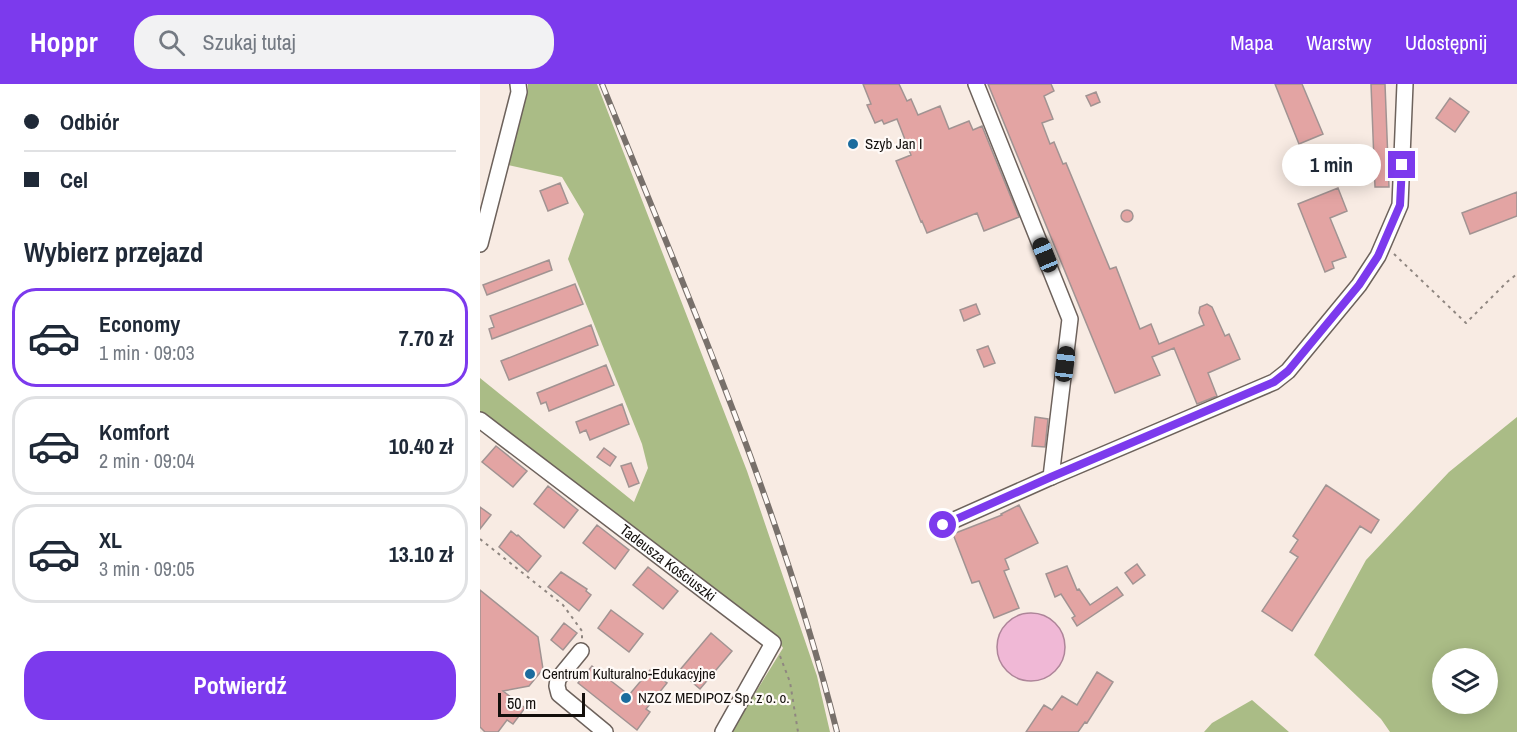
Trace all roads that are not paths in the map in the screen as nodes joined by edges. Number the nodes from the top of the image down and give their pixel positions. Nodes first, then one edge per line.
1 (518, 84) edge
2 (976, 84) edge
3 (1405, 84) edge
4 (480, 244) edge
5 (480, 420) edge
6 (1051, 477) junction
7 (943, 525) dead end
8 (581, 651) road end
9 (605, 732) edge
10 (723, 732) edge

1 - 4 street
2 - 6 street
3 - 6 street
5 - 10 street, Tadeusza Kościuszki
6 - 7 street
8 - 9 street

